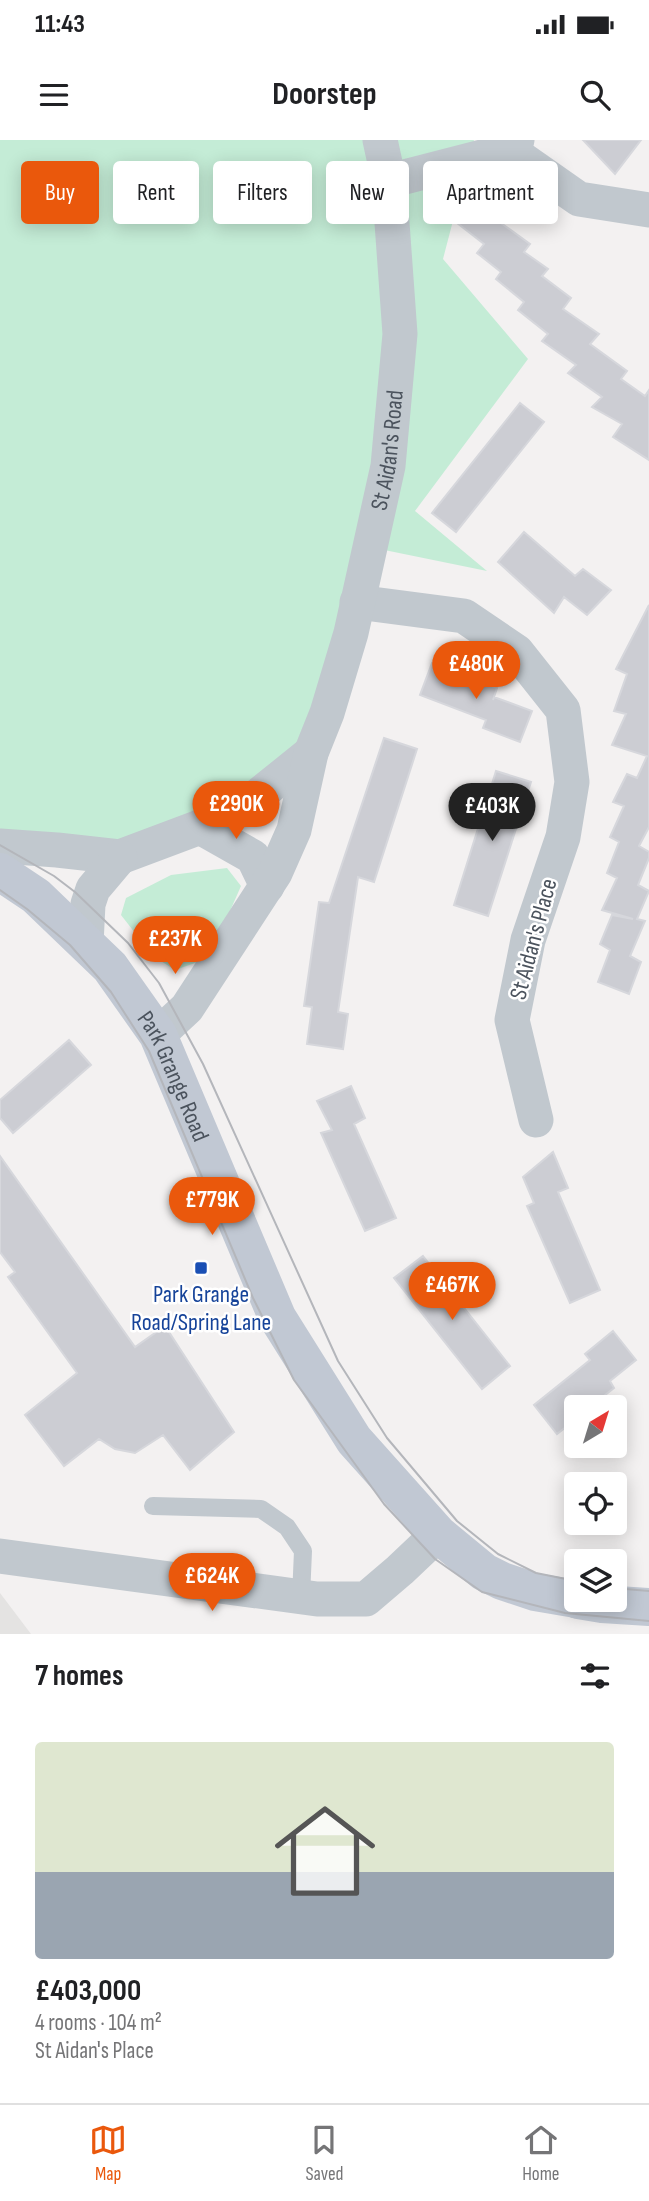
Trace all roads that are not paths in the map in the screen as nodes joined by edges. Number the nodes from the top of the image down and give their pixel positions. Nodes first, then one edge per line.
1 (380, 140) edge
2 (513, 145) edge
3 (385, 161) edge
4 (409, 175) edge
5 (649, 210) edge
6 (392, 224) edge
7 (357, 602) junction
8 (311, 753) junction
9 (200, 827) junction
10 (0, 846) edge
11 (120, 857) junction
12 (0, 873) edge
13 (267, 886) junction
14 (86, 944) junction
15 (158, 1035) junction
16 (536, 1120) dead end
17 (153, 1506) dead end
18 (451, 1544) junction
19 (0, 1556) edge
20 (301, 1597) junction
21 (564, 1597) edge
22 (627, 1606) edge
23 (649, 1607) edge

1 - 3 street, St Aidan's Road
2 - 4 street
2 - 5 street
6 - 7 street, St Aidan's Road
7 - 8 street, St Aidan's Road
7 - 16 street, St Aidan's Place
8 - 9 street, St Aidan's Road
8 - 13 street, St Aidan's Road
9 - 11 street, St Aidan's Road
9 - 13 street
10 - 11 street, St Aidan's Road
11 - 14 street, St Aidan's Road
12 - 14 street, Park Grange Road
13 - 15 street, St Aidan's Road
14 - 15 street, Park Grange Road
15 - 18 street, Park Grange Road
17 - 20 lane
18 - 20 street
18 - 21 street, Park Grange Road
19 - 20 street
22 - 23 street, Park Grange Road

